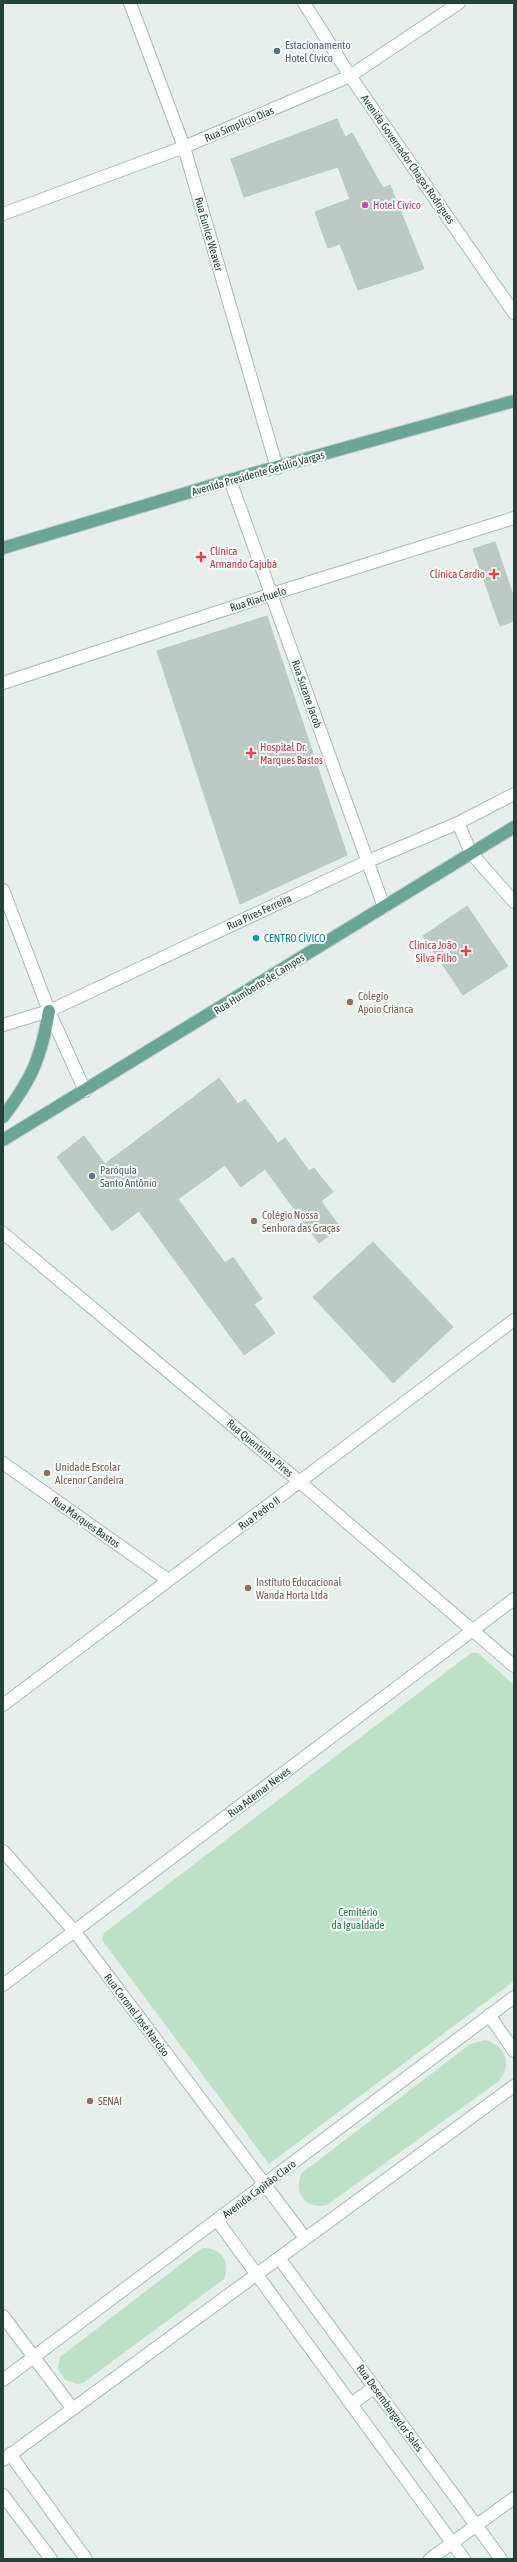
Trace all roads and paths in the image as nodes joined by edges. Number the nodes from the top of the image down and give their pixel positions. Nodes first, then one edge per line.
1 (130, 3) edge
2 (304, 3) edge
3 (459, 3) edge
4 (350, 76) junction
5 (184, 148) junction
6 (3, 214) edge
7 (514, 313) edge
8 (514, 401) edge
9 (277, 468) junction
10 (230, 480) junction
11 (514, 518) edge
12 (3, 548) edge
13 (272, 594) junction
14 (3, 683) edge
15 (514, 794) edge
16 (458, 823) junction
17 (514, 827) edge
18 (471, 853) junction
19 (366, 862) junction
20 (3, 890) edge
21 (514, 902) edge
22 (384, 907) junction
23 (50, 1011) junction
24 (3, 1025) edge
25 (85, 1091) junction
26 (3, 1118) edge
27 (3, 1140) edge
28 (3, 1233) edge
29 (514, 1320) edge
30 (3, 1463) edge
31 (301, 1483) junction
32 (168, 1580) junction
33 (514, 1599) edge
34 (473, 1630) junction
35 (514, 1666) edge
36 (3, 1705) edge
37 (3, 1851) edge
38 (74, 1932) junction
39 (3, 1985) edge
40 (514, 1997) edge
41 (489, 2015) junction
42 (514, 2051) edge
43 (514, 2086) edge
44 (265, 2185) junction
45 (217, 2220) junction
46 (305, 2238) junction
47 (279, 2258) junction
48 (255, 2276) junction
49 (3, 2316) edge
50 (34, 2357) junction
51 (3, 2380) edge
52 (374, 2387) junction
53 (350, 2404) junction
54 (72, 2408) junction
55 (7, 2457) edge
56 (3, 2495) edge
57 (514, 2498) edge
58 (476, 2525) junction
59 (452, 2543) junction
60 (51, 2559) edge
61 (86, 2559) edge
62 (430, 2559) edge
63 (464, 2559) edge
64 (500, 2559) edge

1 - 5 street, Rua Eunice Weaver
2 - 4 street, Avenida Governador Chagas Rodrigues
3 - 4 street, Rua Simplício Dias
4 - 5 street, Rua Simplício Dias
4 - 7 street, Avenida Governador Chagas Rodrigues
5 - 6 street, Rua Simplício Dias
5 - 9 street, Rua Eunice Weaver
8 - 9 main road, Avenida Presidente Getúlio Vargas
9 - 10 main road, Avenida Presidente Getúlio Vargas
10 - 12 main road, Avenida Presidente Getúlio Vargas
10 - 13 street, Rua Suzane Jacob
11 - 13 street, Rua Riachuelo
13 - 14 street, Rua Riachuelo
13 - 19 street, Rua Suzane Jacob
15 - 16 street, Rua Pires Ferreira
16 - 18 street
16 - 19 street, Rua Pires Ferreira
17 - 18 main road, Rua Humberto de Campos
18 - 21 street
18 - 22 main road, Rua Humberto de Campos
19 - 22 street, Rua Suzane Jacob
19 - 23 street, Rua Pires Ferreira
20 - 23 street
22 - 25 main road, Rua Humberto de Campos
23 - 24 street, Rua Pires Ferreira
23 - 25 street
23 - 26 main road
25 - 27 main road, Rua Humberto de Campos
28 - 31 street, Rua Quentinha Pires
29 - 31 street, Rua Pedro II
30 - 32 street, Rua Marques Bastos
31 - 32 street, Rua Pedro II
31 - 34 street, Rua Quentinha Pires
32 - 36 street, Rua Pedro II
33 - 34 street, Rua Ademar Neves
34 - 35 street, Rua Quentinha Pires
34 - 38 street, Rua Ademar Neves
37 - 38 street, Rua Coronel José Narciso
38 - 39 street, Rua Ademar Neves
38 - 44 street, Rua Coronel José Narciso
40 - 41 street, Avenida Capitão Claro
41 - 42 street
41 - 44 street, Avenida Capitão Claro
43 - 46 street
44 - 45 street, Avenida Capitão Claro
44 - 46 street, Rua Coronel José Narciso
45 - 48 street
45 - 50 street, Avenida Capitão Claro
46 - 47 street
47 - 48 street
47 - 52 street, Rua Desembargador Sales
48 - 53 street
48 - 54 street
49 - 50 street
50 - 51 street, Avenida Capitão Claro
50 - 54 street
52 - 53 street
52 - 58 street, Rua Desembargador Sales
53 - 59 street
54 - 55 street
55 - 61 street
56 - 60 street
57 - 58 street
58 - 59 street
58 - 64 street, Rua Desembargador Sales
59 - 62 street
59 - 63 street

